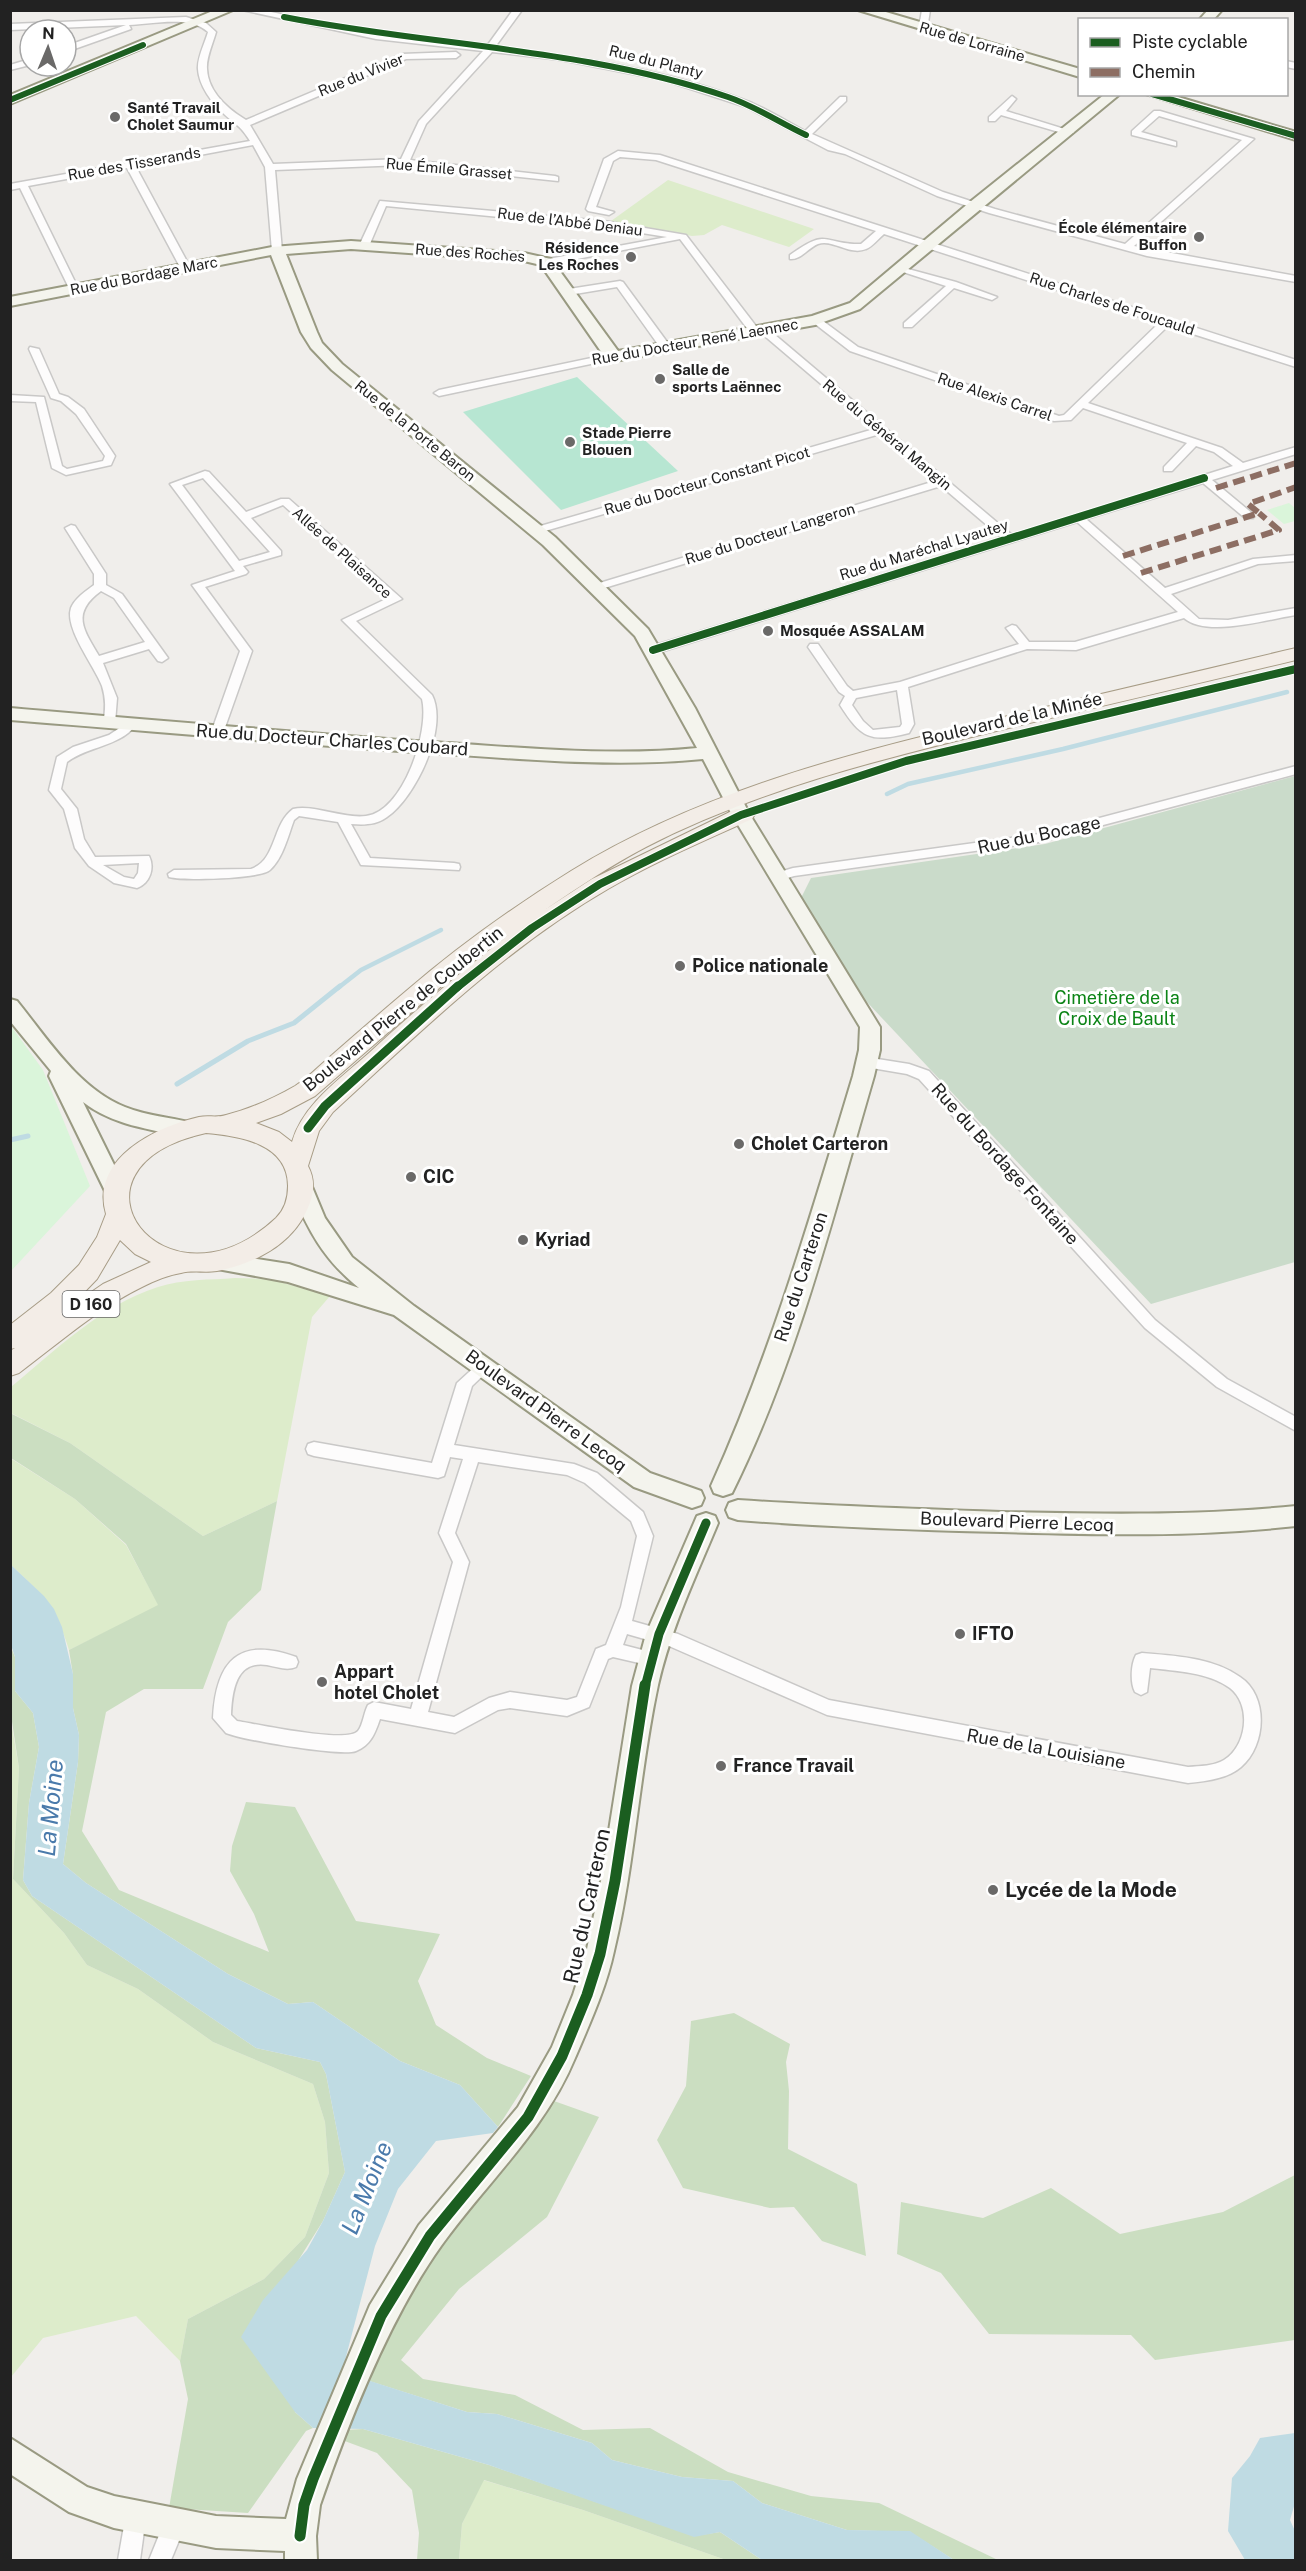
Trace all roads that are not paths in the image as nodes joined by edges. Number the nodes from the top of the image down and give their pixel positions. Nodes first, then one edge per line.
1 (227, 10) edge
2 (246, 10) edge
3 (518, 10) edge
4 (926, 10) edge
5 (866, 11) edge
6 (136, 22) junction
7 (199, 22) junction
8 (920, 26) junction
9 (10, 27) edge
10 (78, 45) edge
11 (486, 52) junction
12 (1078, 73) edge
13 (1112, 96) edge
14 (1159, 96) edge
15 (843, 99) dead end
16 (1012, 99) dead end
17 (10, 100) edge
18 (1001, 112) junction
19 (992, 119) dead end
20 (244, 124) junction
21 (1263, 126) junction
22 (1069, 132) junction
23 (808, 133) junction
24 (1296, 136) edge
25 (1249, 139) junction
26 (257, 142) junction
27 (1173, 144) dead end
28 (404, 162) junction
29 (130, 165) junction
30 (270, 167) junction
31 (555, 179) dead end
32 (23, 185) junction
33 (10, 187) edge
34 (975, 205) junction
35 (609, 212) dead end
36 (883, 230) junction
37 (683, 237) junction
38 (928, 244) junction
39 (364, 246) junction
40 (1126, 248) junction
41 (277, 251) junction
42 (792, 257) dead end
43 (546, 262) junction
44 (185, 267) junction
45 (900, 268) junction
46 (1296, 279) edge
47 (952, 284) junction
48 (74, 290) junction
49 (569, 292) junction
50 (992, 297) dead end
51 (10, 302) edge
52 (815, 321) junction
53 (1166, 322) junction
54 (908, 325) dead end
55 (760, 332) junction
56 (666, 348) junction
57 (34, 349) dead end
58 (615, 356) junction
59 (1296, 364) edge
60 (439, 393) dead end
61 (55, 396) junction
62 (10, 398) edge
63 (40, 399) junction
64 (1081, 404) junction
65 (880, 430) junction
66 (1193, 443) junction
67 (1296, 450) edge
68 (1242, 466) junction
69 (1168, 469) dead end
70 (1204, 478) junction
71 (942, 482) junction
72 (245, 516) junction
73 (1249, 516) dead end
74 (1079, 518) junction
75 (71, 528) dead end
76 (534, 531) junction
77 (1010, 539) junction
78 (1296, 558) edge
79 (236, 565) junction
80 (100, 586) junction
81 (597, 587) junction
82 (1162, 593) junction
83 (1296, 611) edge
84 (1185, 614) junction
85 (1012, 628) dead end
86 (152, 644) junction
87 (1026, 645) junction
88 (814, 647) dead end
89 (653, 650) junction
90 (1296, 654) edge
91 (162, 658) dead end
92 (96, 661) junction
93 (1296, 669) edge
94 (902, 685) junction
95 (851, 695) junction
96 (686, 708) junction
97 (10, 714) edge
98 (109, 723) junction
99 (130, 725) junction
100 (217, 733) junction
101 (426, 748) junction
102 (710, 752) junction
103 (654, 758) junction
104 (1296, 770) edge
105 (737, 808) junction
106 (343, 818) junction
107 (92, 861) dead end
108 (454, 867) dead end
109 (174, 874) dead end
110 (778, 876) junction
111 (10, 1006) edge
112 (44, 1048) junction
113 (866, 1062) junction
114 (227, 1124) junction
115 (185, 1129) junction
116 (298, 1163) junction
117 (302, 1188) junction
118 (116, 1191) junction
119 (117, 1216) junction
120 (183, 1262) junction
121 (220, 1262) junction
122 (406, 1312) junction
123 (10, 1339) edge
124 (10, 1366) edge
125 (486, 1366) junction
126 (1296, 1425) edge
127 (314, 1449) dead end
128 (445, 1450) junction
129 (472, 1455) junction
130 (723, 1486) junction
131 (692, 1498) junction
132 (738, 1510) junction
133 (1296, 1516) edge
134 (706, 1523) junction
135 (621, 1625) junction
136 (655, 1647) junction
137 (613, 1650) junction
138 (290, 1662) dead end
139 (1141, 1687) dead end
140 (417, 1719) junction
141 (10, 2454) edge
142 (135, 2517) junction
143 (174, 2526) junction
144 (301, 2548) edge
145 (129, 2560) edge
146 (160, 2560) edge

1 - 7 street
2 - 11 street
3 - 11 street
4 - 8 street
5 - 8 street, Rue de Lorraine
6 - 7 street
6 - 9 street
6 - 10 street
7 - 17 street
7 - 20 street, Rue de la Porte Baron
8 - 12 street, Rue de Lorraine
11 - 20 street, Rue du Vivier
11 - 23 street, Rue du Planty
11 - 28 street
13 - 22 street, Rue du Docteur René Laennec
14 - 21 street
15 - 23 street
16 - 18 street
18 - 19 street
18 - 22 street
20 - 26 street, Rue de la Porte Baron
21 - 24 street
21 - 25 street
22 - 34 street, Rue du Docteur René Laennec
23 - 34 street, Rue du Planty
25 - 27 street
25 - 40 street
26 - 29 street, Rue des Tisserands
26 - 30 street, Rue de la Porte Baron
28 - 30 street, Rue Émile Grasset
28 - 31 street, Rue Émile Grasset
29 - 32 street, Rue des Tisserands
29 - 44 street
30 - 41 street, Rue de la Porte Baron
32 - 33 street, Rue des Tisserands
32 - 48 street
34 - 38 street, Rue du Docteur René Laennec
34 - 40 street, Rue du Planty
35 - 36 street
36 - 38 street
36 - 42 street
37 - 39 street, Rue de l’Abbé Deniau
37 - 43 street
37 - 55 street
38 - 45 street, Rue du Docteur René Laennec
38 - 53 street, Rue Charles de Foucauld
39 - 41 street, Rue des Roches
39 - 43 street, Rue des Roches
40 - 46 street, Rue du Planty
41 - 44 street, Rue du Bordage Marc
41 - 76 street, Rue de la Porte Baron
43 - 49 street, Rue des Roches
44 - 48 street, Rue du Bordage Marc
45 - 47 street
45 - 52 street, Rue du Docteur René Laennec
47 - 50 street
47 - 54 street
48 - 51 street, Rue du Bordage Marc
49 - 56 street
49 - 58 street, Rue des Roches
52 - 55 street, Rue du Docteur René Laennec
52 - 64 street, Rue Alexis Carrel
53 - 59 street, Rue Charles de Foucauld
53 - 64 street
55 - 56 street, Rue du Docteur René Laennec
55 - 65 street, Rue du Général Mangin
56 - 58 street, Rue du Docteur René Laennec
57 - 61 street
58 - 60 street, Rue du Docteur René Laennec
61 - 63 street
61 - 63 street
62 - 63 street
64 - 66 street, Rue Alexis Carrel
65 - 71 street, Rue du Général Mangin
65 - 76 street, Rue du Docteur Constant Picot
66 - 68 street, Rue Alexis Carrel
66 - 69 street
67 - 68 street, Rue du Maréchal Lyautey
68 - 70 street, Rue du Maréchal Lyautey
70 - 73 street
70 - 74 street, Rue du Maréchal Lyautey
71 - 77 street, Rue du Général Mangin
71 - 81 street, Rue du Docteur Langeron
72 - 79 street
72 - 79 street
72 - 101 street, Allée de Plaisance
74 - 77 street, Rue du Maréchal Lyautey
74 - 82 street
75 - 80 street
76 - 81 street, Rue de la Porte Baron
77 - 89 street, Rue du Maréchal Lyautey
78 - 82 street
79 - 100 street
80 - 86 street
80 - 92 street
81 - 89 street, Rue de la Porte Baron
82 - 84 street
83 - 84 street
84 - 87 street
85 - 87 street
86 - 91 street
86 - 92 street
87 - 94 street
88 - 95 street
89 - 96 street, Rue de la Porte Baron
90 - 105 main road, Boulevard de la Minée
92 - 98 street
93 - 105 main road, Boulevard de la Minée
94 - 95 street
94 - 95 street
96 - 102 street, Rue de la Porte Baron
96 - 103 street
97 - 98 street, Rue du Docteur Charles Coubard
98 - 99 street, Rue du Docteur Charles Coubard
99 - 100 street, Rue du Docteur Charles Coubard
99 - 107 street
100 - 101 street, Rue du Docteur Charles Coubard
101 - 103 street, Rue du Docteur Charles Coubard
101 - 106 street, Allée de Plaisance
102 - 103 street, Rue du Docteur Charles Coubard
102 - 105 street, Rue de la Porte Baron
104 - 110 street, Rue du Bocage
105 - 110 street
105 - 114 main road, Boulevard Pierre de Coubertin
105 - 116 main road, Boulevard Pierre de Coubertin
106 - 108 street
106 - 109 street, Allée de Plaisance
110 - 113 street
111 - 112 street
112 - 115 street
112 - 118 street
113 - 126 street, Rue du Bordage Fontaine
113 - 130 street, Rue du Carteron
114 - 115 main road
114 - 116 main road
115 - 118 main road
116 - 117 main road
117 - 121 main road
117 - 122 street, Boulevard Pierre Lecoq
118 - 119 main road
119 - 120 main road
119 - 123 main road, D 160
120 - 121 main road
120 - 124 main road, D 160
121 - 122 street, Boulevard Pierre Lecoq
122 - 125 street, Boulevard Pierre Lecoq
125 - 128 street
125 - 131 street, Boulevard Pierre Lecoq
127 - 128 street
128 - 129 street
129 - 135 street
129 - 140 street
130 - 131 street
130 - 132 street
131 - 134 street
132 - 133 street, Boulevard Pierre Lecoq
132 - 134 street
134 - 136 street, Rue du Carteron
135 - 136 street
135 - 137 street
136 - 137 street
136 - 139 street, Rue de la Louisiane
136 - 144 street, Rue du Carteron
137 - 140 street
138 - 140 street
141 - 142 street
142 - 143 street
142 - 145 street
143 - 144 street
143 - 146 street

